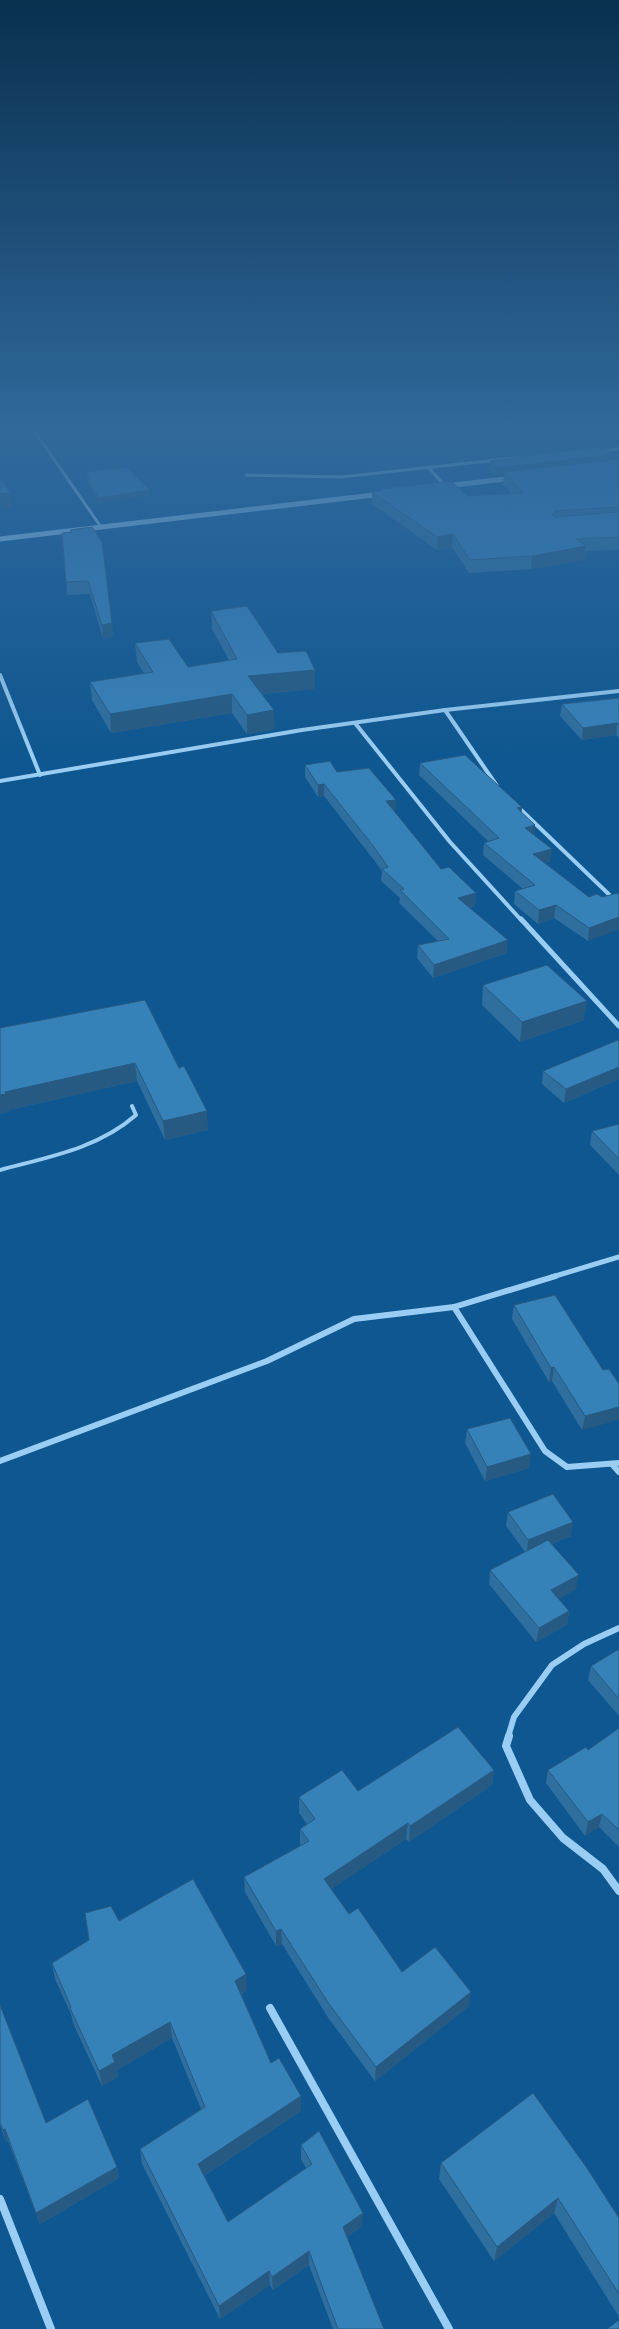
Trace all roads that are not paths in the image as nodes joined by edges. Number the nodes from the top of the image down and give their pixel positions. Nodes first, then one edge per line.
1 (0, 675) edge
2 (619, 691) edge
3 (445, 710) junction
4 (355, 723) junction
5 (40, 775) junction
6 (0, 782) edge
7 (499, 789) edge
8 (513, 802) edge
9 (619, 904) edge
10 (619, 1026) edge
11 (132, 1106) dead end
12 (0, 1170) edge
13 (619, 1256) edge
14 (454, 1306) junction
15 (0, 1461) edge
16 (616, 1463) edge
17 (619, 1472) edge
18 (619, 1628) edge
19 (619, 1891) edge
20 (270, 2008) dead end
21 (0, 2199) edge
22 (50, 2329) edge
23 (449, 2329) edge

1 - 5 street
2 - 3 street
3 - 4 street
3 - 7 street
4 - 5 street
4 - 10 street
5 - 6 street
8 - 9 street
11 - 12 lane
13 - 14 street
14 - 15 street
14 - 16 street
16 - 17 street
18 - 19 street
20 - 23 street
21 - 22 street

